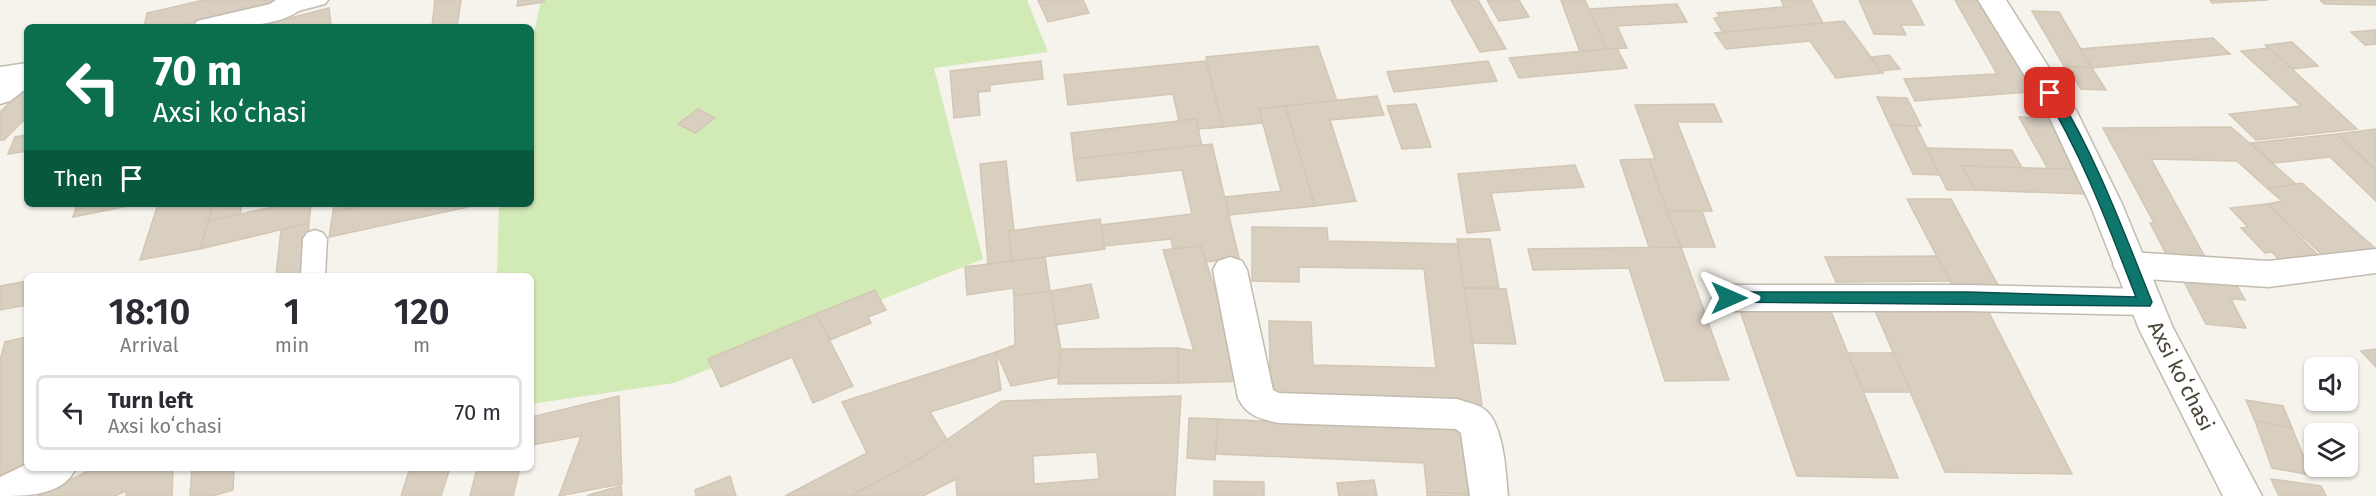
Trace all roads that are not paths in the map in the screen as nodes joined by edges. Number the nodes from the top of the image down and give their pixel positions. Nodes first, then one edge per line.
1 (318, 0) edge
2 (1992, 0) edge
3 (287, 5) edge
4 (218, 24) edge
5 (24, 72) edge
6 (0, 74) edge
7 (24, 74) edge
8 (0, 94) edge
9 (315, 239) dead end
10 (2376, 261) edge
11 (2130, 265) junction
12 (1230, 270) dead end
13 (313, 273) edge
14 (1729, 298) dead end
15 (2145, 302) junction
16 (51, 471) edge
17 (0, 495) edge
18 (1489, 496) edge
19 (2243, 496) edge

1 - 3 lane
2 - 11 street, Axsi koʻchasi
3 - 4 street
5 - 6 lane
7 - 8 street
9 - 13 lane
10 - 11 street
11 - 15 street, Axsi koʻchasi
12 - 18 street
14 - 15 street
15 - 19 street, Axsi koʻchasi
16 - 17 street

